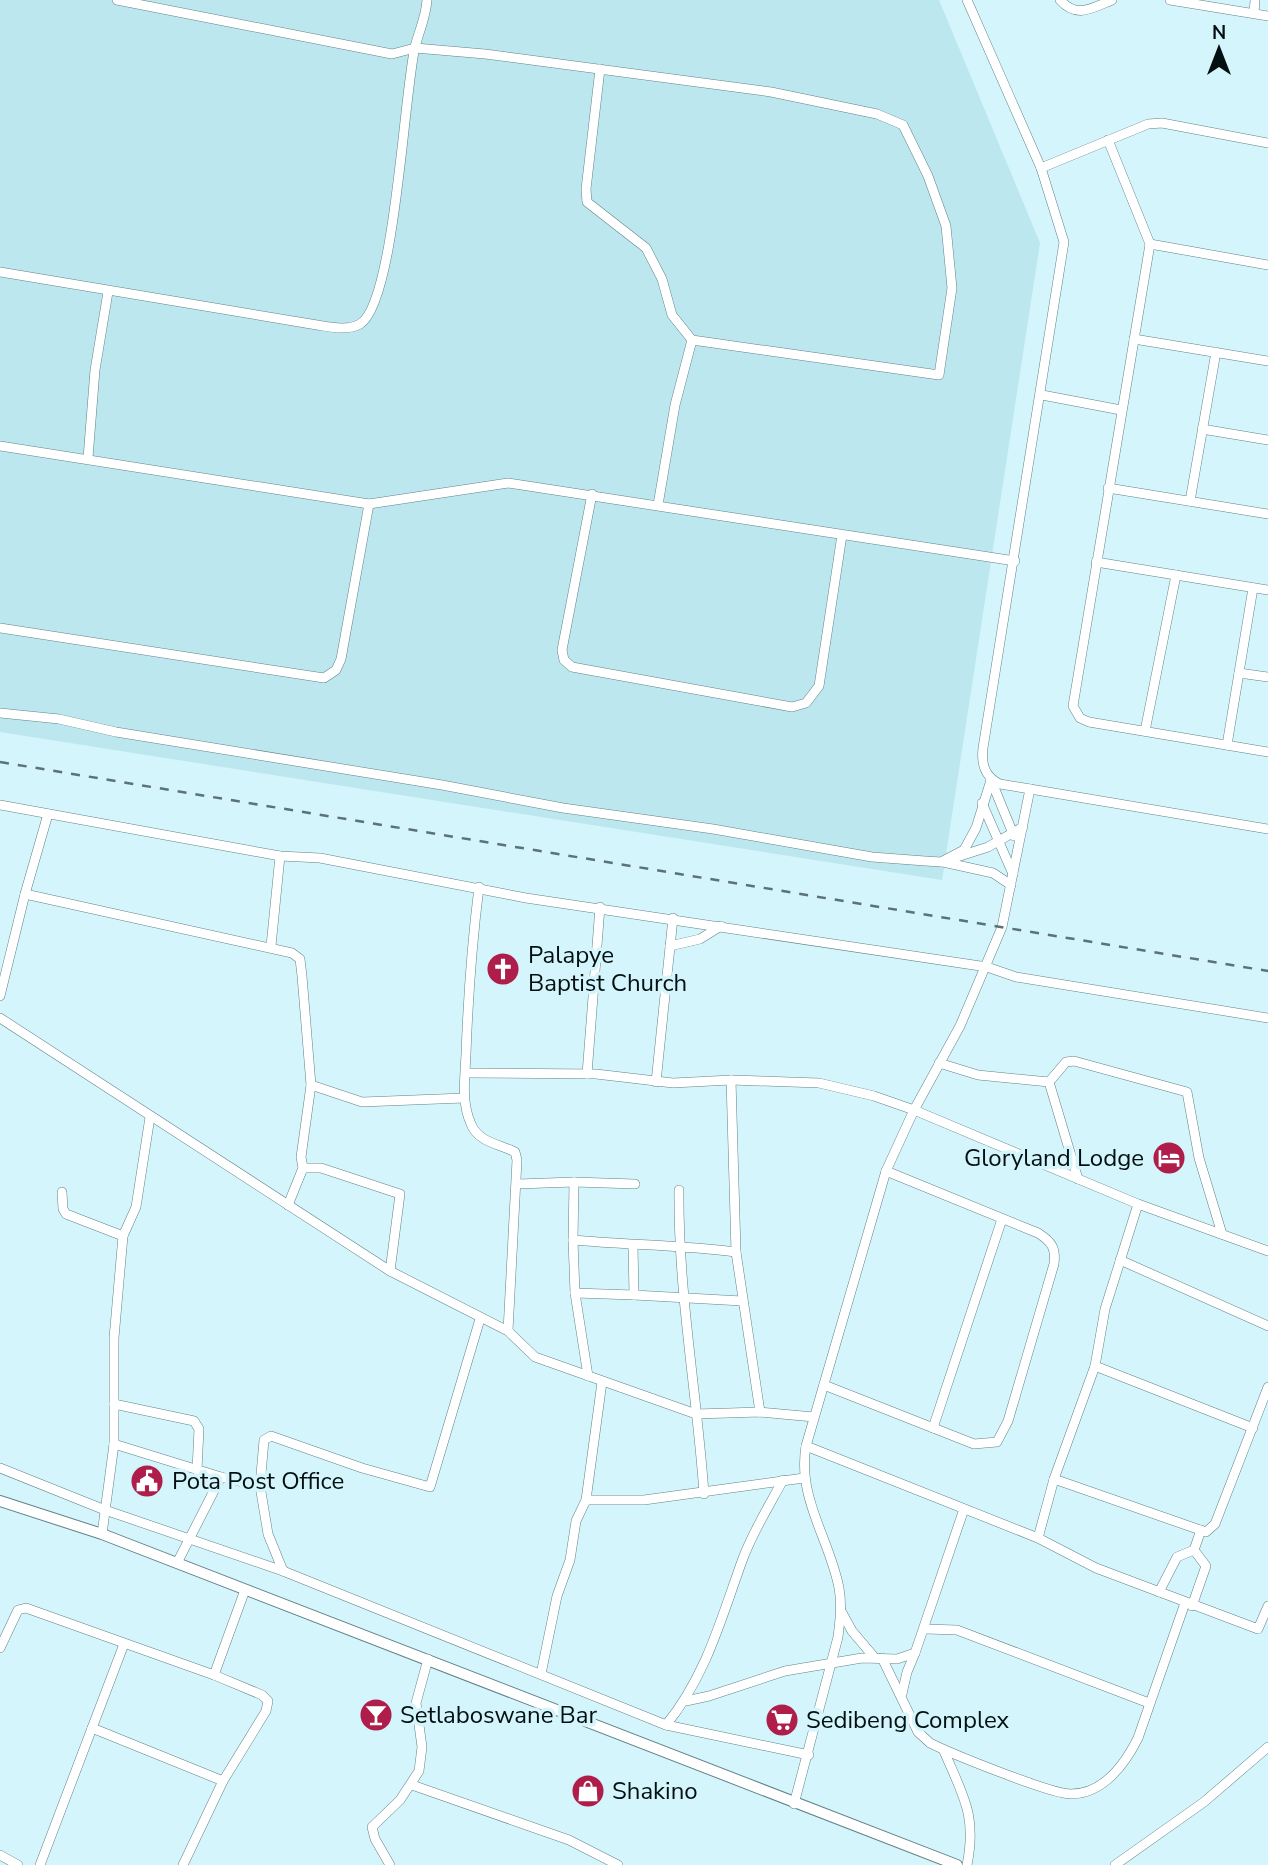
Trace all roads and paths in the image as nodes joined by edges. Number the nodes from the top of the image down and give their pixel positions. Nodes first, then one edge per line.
1 (117, 0) edge
2 (427, 0) edge
3 (968, 0) edge
4 (1060, 0) edge
5 (1112, 0) edge
6 (1170, 0) edge
7 (1255, 0) edge
8 (1192, 1) edge
9 (1254, 13) junction
10 (1268, 16) edge
11 (415, 48) junction
12 (600, 69) junction
13 (1108, 140) junction
14 (1268, 143) edge
15 (1041, 169) junction
16 (1150, 244) junction
17 (1268, 264) edge
18 (0, 272) edge
19 (108, 292) junction
20 (1134, 339) junction
21 (692, 340) junction
22 (1216, 352) junction
23 (1268, 360) edge
24 (1042, 395) junction
25 (1121, 410) junction
26 (1202, 429) junction
27 (1268, 440) edge
28 (0, 446) edge
29 (88, 458) junction
30 (1108, 488) junction
31 (592, 494) junction
32 (1190, 501) junction
33 (369, 504) junction
34 (659, 505) junction
35 (1268, 514) edge
36 (842, 535) junction
37 (1015, 561) junction
38 (1096, 562) junction
39 (1176, 575) junction
40 (1253, 588) junction
41 (1268, 590) edge
42 (0, 628) edge
43 (1238, 673) junction
44 (1268, 677) edge
45 (0, 713) edge
46 (1145, 731) junction
47 (1227, 745) junction
48 (1268, 752) edge
49 (991, 780) junction
50 (1030, 789) junction
51 (982, 803) junction
52 (0, 805) edge
53 (48, 814) junction
54 (1023, 827) junction
55 (1268, 829) edge
56 (1013, 833) junction
57 (999, 842) junction
58 (1018, 848) junction
59 (279, 856) junction
60 (952, 859) junction
61 (941, 862) junction
62 (1013, 874) junction
63 (1011, 885) junction
64 (479, 887) junction
65 (25, 894) junction
66 (600, 907) junction
67 (673, 918) junction
68 (720, 926) junction
69 (271, 946) junction
70 (670, 946) junction
71 (987, 967) junction
72 (0, 996) edge
73 (0, 1018) edge
74 (1268, 1018) edge
75 (939, 1063) junction
76 (466, 1073) junction
77 (587, 1074) junction
78 (731, 1080) junction
79 (656, 1082) junction
80 (1049, 1082) junction
81 (311, 1085) junction
82 (464, 1098) junction
83 (914, 1110) junction
84 (150, 1117) junction
85 (303, 1168) junction
86 (886, 1171) junction
87 (1078, 1179) junction
88 (574, 1182) junction
89 (518, 1184) junction
90 (635, 1184) dead end
91 (679, 1190) dead end
92 (62, 1192) dead end
93 (1138, 1204) junction
94 (288, 1205) junction
95 (1002, 1219) junction
96 (1222, 1234) junction
97 (123, 1236) junction
98 (573, 1240) junction
99 (633, 1245) junction
100 (679, 1245) junction
101 (1268, 1251) edge
102 (736, 1252) junction
103 (1120, 1261) junction
104 (390, 1271) junction
105 (575, 1293) junction
106 (634, 1295) junction
107 (682, 1296) junction
108 (742, 1301) junction
109 (480, 1319) junction
110 (1268, 1326) edge
111 (508, 1331) junction
112 (1095, 1366) junction
113 (588, 1376) junction
114 (602, 1382) junction
115 (824, 1385) junction
116 (1268, 1387) edge
117 (114, 1404) junction
118 (761, 1412) junction
119 (696, 1414) junction
120 (814, 1417) junction
121 (933, 1428) junction
122 (1253, 1428) junction
123 (114, 1444) junction
124 (806, 1447) junction
125 (0, 1468) edge
126 (197, 1470) junction
127 (221, 1477) junction
128 (804, 1478) junction
129 (1054, 1479) junction
130 (783, 1480) junction
131 (260, 1486) junction
132 (704, 1494) junction
133 (586, 1500) junction
134 (0, 1502) edge
135 (964, 1509) junction
136 (105, 1510) junction
137 (1200, 1530) junction
138 (102, 1534) junction
139 (1038, 1538) junction
140 (190, 1540) junction
141 (1194, 1549) junction
142 (177, 1563) junction
143 (283, 1571) junction
144 (245, 1590) junction
145 (1159, 1592) junction
146 (1189, 1605) junction
147 (1268, 1605) edge
148 (841, 1611) junction
149 (926, 1629) junction
150 (124, 1644) junction
151 (0, 1648) edge
152 (915, 1653) junction
153 (878, 1658) junction
154 (428, 1659) junction
155 (831, 1665) junction
156 (541, 1674) junction
157 (214, 1675) junction
158 (902, 1694) junction
159 (686, 1700) junction
160 (1149, 1703) junction
161 (666, 1725) junction
162 (92, 1728) junction
163 (1268, 1747) edge
164 (944, 1751) junction
165 (808, 1755) junction
166 (223, 1781) junction
167 (412, 1785) junction
168 (794, 1804) junction
169 (0, 1855) edge
170 (18, 1865) edge
171 (40, 1865) edge
172 (183, 1865) edge
173 (390, 1865) edge
174 (618, 1865) edge
175 (957, 1865) edge
176 (968, 1865) edge
177 (1115, 1865) edge

1 - 11 street
2 - 11 street
3 - 15 street
4 - 5 street
6 - 8 street
7 - 9 street
8 - 9 street
9 - 10 street
11 - 12 street
11 - 19 street
12 - 21 street
12 - 21 street
13 - 14 street
13 - 15 street
13 - 16 street
15 - 24 street
16 - 17 street
16 - 20 street
18 - 19 street
19 - 29 street
20 - 22 street
20 - 25 street
21 - 34 street
22 - 23 street
22 - 26 street
24 - 25 street
24 - 37 street
25 - 30 street
26 - 27 street
26 - 32 street
28 - 29 street
29 - 33 street
30 - 32 street
30 - 38 street
31 - 33 street
31 - 34 street
31 - 36 street
32 - 35 street
33 - 42 street
34 - 36 street
36 - 37 street
37 - 49 street
38 - 39 street
38 - 46 street
39 - 40 street
39 - 46 street
40 - 41 street
40 - 43 street
43 - 44 street
43 - 47 street
45 - 61 street
46 - 47 street
47 - 48 street
49 - 50 street
49 - 51 street
49 - 56 street
50 - 54 street
50 - 55 street
51 - 57 street
51 - 60 street
52 - 53 street
53 - 59 street
53 - 65 street
54 - 56 street
54 - 58 street
56 - 57 street
56 - 58 street
57 - 60 street
57 - 62 street
58 - 62 street
59 - 64 street
59 - 69 street
60 - 61 street
61 - 63 street
62 - 63 street
63 - 71 street
64 - 66 street
64 - 76 street
65 - 69 street
65 - 72 street
66 - 67 street
66 - 77 street
67 - 68 street
67 - 70 street
68 - 70 street
68 - 71 street
69 - 81 street
70 - 79 street
71 - 74 street
71 - 75 street
73 - 84 street
75 - 80 street
75 - 83 street
76 - 77 street
76 - 82 street
77 - 79 street
78 - 79 street
78 - 83 street
78 - 102 street
80 - 87 street
80 - 96 street
81 - 82 street
81 - 85 street
82 - 89 street
83 - 86 street
83 - 87 street
84 - 94 street
84 - 97 street
85 - 94 street
85 - 104 street
86 - 95 street
86 - 115 street
87 - 93 street
88 - 89 street
88 - 90 street
88 - 98 street
89 - 111 street
91 - 100 street
92 - 97 street
93 - 96 street
93 - 103 street
94 - 104 street
95 - 121 street
95 - 121 street
96 - 101 street
97 - 117 street
98 - 99 street
98 - 105 street
99 - 100 street
99 - 106 street
100 - 102 street
100 - 107 street
102 - 108 street
103 - 110 street
103 - 112 street
104 - 109 street
105 - 106 street
105 - 113 street
106 - 107 street
107 - 108 street
107 - 119 street
108 - 118 street
109 - 111 street
109 - 131 street
111 - 113 street
112 - 122 street
112 - 129 street
113 - 114 street
114 - 119 street
114 - 133 street
115 - 120 street
115 - 121 street
116 - 122 street
117 - 123 street
117 - 126 street
118 - 119 street
118 - 120 street
119 - 132 street
120 - 124 street
122 - 137 street
123 - 126 street
123 - 136 street
124 - 128 street
124 - 135 street
125 - 136 street
126 - 127 street
127 - 131 street
127 - 140 street
128 - 130 street
128 - 148 street
129 - 137 street
129 - 139 street
130 - 132 street
130 - 159 street
131 - 143 street
132 - 133 street
133 - 156 street
134 - 138 street
135 - 139 street
135 - 149 street
136 - 138 street
136 - 140 street
137 - 141 street
138 - 142 street
139 - 145 street
140 - 142 street
140 - 143 street
141 - 145 street
141 - 146 street
142 - 144 street
143 - 156 street
144 - 154 street
144 - 157 street
145 - 146 street
146 - 147 street
146 - 160 street
148 - 153 street
148 - 155 street
149 - 152 street
149 - 160 street
150 - 151 street
150 - 157 street
150 - 162 street
152 - 153 street
152 - 158 street
153 - 155 street
153 - 158 street
154 - 167 street
154 - 168 street
155 - 159 street
155 - 165 street
156 - 161 street
157 - 166 street
158 - 164 street
159 - 161 street
160 - 164 street
161 - 165 street
162 - 166 street
162 - 171 street
163 - 177 street
164 - 176 street
165 - 168 street
166 - 172 street
167 - 173 street
167 - 174 street
168 - 175 street
169 - 170 street

